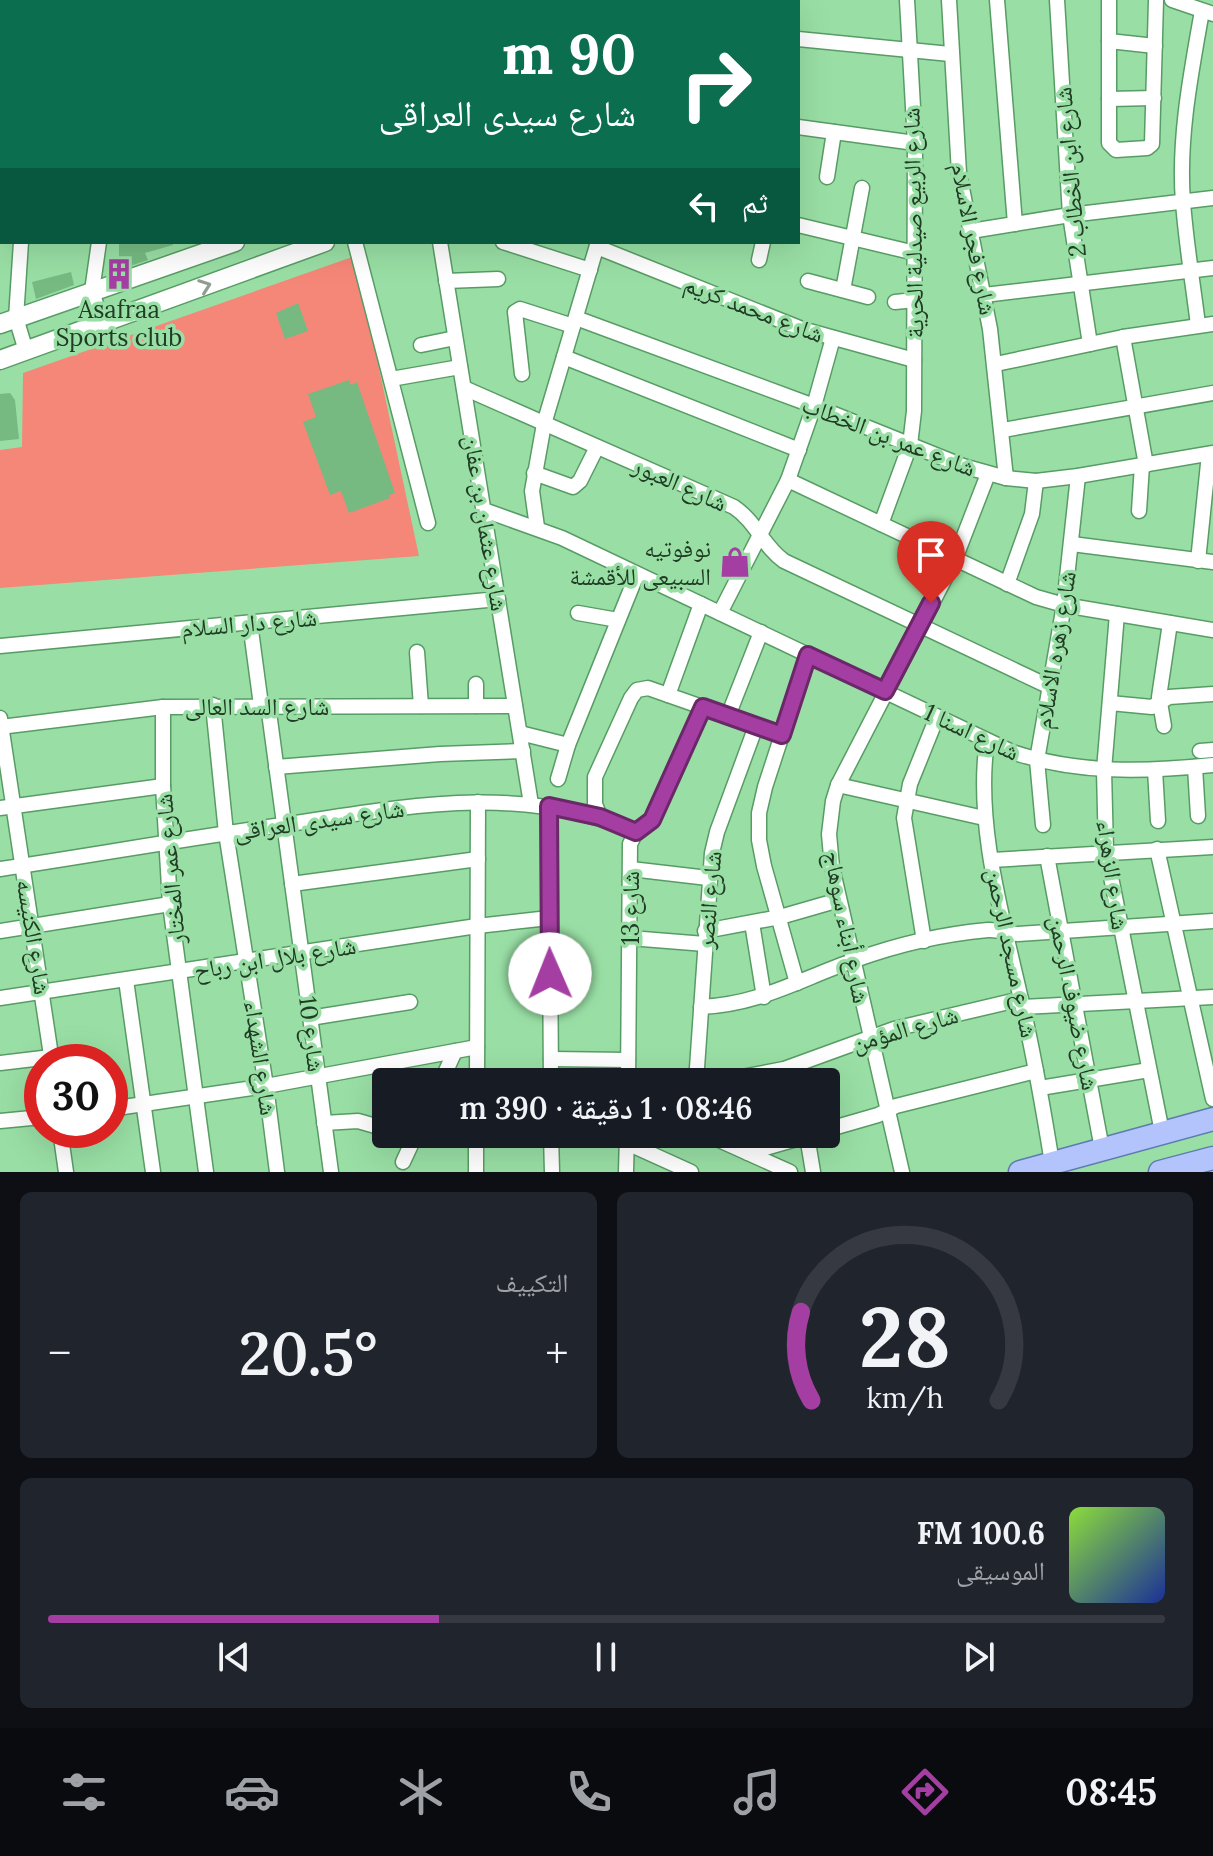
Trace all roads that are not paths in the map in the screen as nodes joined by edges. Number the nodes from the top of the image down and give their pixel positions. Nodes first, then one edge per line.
1 (907, 0) edge
2 (949, 0) edge
3 (997, 0) edge
4 (1057, 0) edge
5 (1109, 0) edge
6 (1156, 0) edge
7 (1172, 0) edge
8 (1202, 9) edge
9 (800, 39) edge
10 (1109, 41) junction
11 (1155, 46) junction
12 (909, 50) junction
13 (950, 54) junction
14 (1154, 98) junction
15 (1109, 99) junction
16 (800, 127) edge
17 (834, 132) junction
18 (915, 143) junction
19 (827, 177) dead end
20 (862, 188) dead end
21 (1213, 198) edge
22 (1183, 200) junction
23 (1070, 215) junction
24 (1015, 224) junction
25 (800, 225) edge
26 (971, 231) junction
27 (853, 238) junction
28 (21, 244) edge
29 (99, 244) edge
30 (229, 244) edge
31 (319, 244) edge
32 (356, 244) edge
33 (440, 244) edge
34 (509, 244) edge
35 (763, 244) edge
36 (598, 245) edge
37 (915, 253) junction
38 (759, 260) dead end
39 (1213, 268) edge
40 (590, 270) junction
41 (1191, 270) junction
42 (498, 279) dead end
43 (446, 281) junction
44 (808, 281) dead end
45 (1081, 283) junction
46 (843, 290) junction
47 (92, 291) junction
48 (984, 295) junction
49 (868, 297) dead end
50 (915, 300) junction
51 (895, 302) dead end
52 (8, 321) edge
53 (574, 322) junction
54 (102, 323) junction
55 (1206, 325) edge
56 (1123, 337) junction
57 (455, 338) junction
58 (833, 338) junction
59 (1090, 344) junction
60 (421, 345) dead end
61 (26, 351) junction
62 (564, 357) junction
63 (0, 360) edge
64 (914, 360) junction
65 (996, 364) junction
66 (460, 367) junction
67 (522, 374) dead end
68 (391, 379) junction
69 (464, 388) junction
70 (1213, 393) edge
71 (1135, 405) junction
72 (814, 406) junction
73 (544, 424) junction
74 (1003, 430) junction
75 (910, 445) junction
76 (597, 447) junction
77 (799, 450) junction
78 (1211, 453) edge
79 (1144, 465) junction
80 (534, 473) junction
81 (988, 474) junction
82 (1078, 476) junction
83 (1006, 478) junction
84 (788, 480) junction
85 (1036, 481) junction
86 (484, 510) junction
87 (1139, 511) dead end
88 (428, 523) dead end
89 (881, 524) junction
90 (537, 527) junction
91 (760, 535) junction
92 (1072, 544) junction
93 (955, 559) junction
94 (1206, 562) edge
95 (637, 574) junction
96 (1007, 584) junction
97 (498, 599) junction
98 (701, 604) junction
99 (1064, 605) junction
100 (578, 613) dead end
101 (720, 613) junction
102 (1117, 614) junction
103 (618, 620) junction
104 (250, 623) junction
105 (1170, 623) junction
106 (920, 625) junction
107 (1213, 630) edge
108 (761, 632) junction
109 (0, 646) edge
110 (417, 652) dead end
111 (808, 655) junction
112 (476, 684) dead end
113 (1050, 687) junction
114 (885, 691) junction
115 (1213, 694) edge
116 (668, 695) junction
117 (1110, 703) junction
118 (1159, 703) junction
119 (213, 705) junction
120 (265, 705) junction
121 (421, 706) junction
122 (476, 706) junction
123 (515, 706) junction
124 (163, 707) junction
125 (703, 707) junction
126 (728, 716) junction
127 (937, 717) junction
128 (0, 724) edge
129 (756, 726) junction
130 (1164, 726) dead end
131 (520, 733) junction
132 (782, 735) junction
133 (987, 741) junction
134 (568, 745) junction
135 (523, 751) junction
136 (1037, 760) junction
137 (1213, 765) edge
138 (276, 767) junction
139 (1195, 767) junction
140 (1104, 770) junction
141 (1155, 770) junction
142 (558, 779) dead end
143 (838, 785) junction
144 (163, 786) junction
145 (906, 800) junction
146 (478, 802) junction
147 (531, 804) junction
148 (549, 806) junction
149 (7, 807) edge
150 (1198, 816) dead end
151 (600, 817) junction
152 (984, 818) junction
153 (1158, 821) dead end
154 (283, 824) junction
155 (1043, 825) dead end
156 (636, 832) junction
157 (226, 833) junction
158 (166, 844) junction
159 (1213, 847) edge
160 (1157, 849) junction
161 (1106, 852) junction
162 (1047, 856) junction
163 (478, 859) junction
164 (992, 860) junction
165 (23, 866) junction
166 (0, 869) edge
167 (631, 869) junction
168 (708, 878) junction
169 (292, 884) junction
170 (839, 900) junction
171 (170, 904) junction
172 (780, 917) junction
173 (549, 918) junction
174 (1213, 921) edge
175 (1173, 922) junction
176 (752, 923) junction
177 (32, 926) junction
178 (477, 926) junction
179 (1119, 926) junction
180 (0, 931) edge
181 (1061, 931) junction
182 (1006, 933) junction
183 (630, 938) junction
184 (705, 938) junction
185 (924, 941) junction
186 (302, 953) junction
187 (852, 961) junction
188 (246, 963) junction
189 (179, 973) junction
190 (126, 980) junction
191 (797, 983) junction
192 (43, 992) junction
193 (764, 997) junction
194 (1213, 997) edge
195 (0, 998) edge
196 (1190, 998) junction
197 (1135, 1001) junction
198 (410, 1002) dead end
199 (1022, 1003) junction
200 (1074, 1004) junction
201 (701, 1007) junction
202 (310, 1018) junction
203 (869, 1036) junction
204 (50, 1044) edge
205 (477, 1047) junction
206 (455, 1051) junction
207 (551, 1059) junction
208 (628, 1060) junction
209 (24, 1061) edge
210 (0, 1063) edge
211 (447, 1068) edge
212 (477, 1068) edge
213 (551, 1068) edge
214 (628, 1068) edge
215 (697, 1068) edge
216 (787, 1068) edge
217 (1149, 1070) junction
218 (1036, 1071) junction
219 (318, 1076) junction
220 (1089, 1080) junction
221 (266, 1086) junction
222 (1040, 1088) junction
223 (196, 1097) junction
224 (1213, 1099) edge
225 (143, 1106) junction
226 (128, 1107) edge
227 (887, 1110) junction
228 (24, 1119) edge
229 (1206, 1120) edge
230 (0, 1121) edge
231 (324, 1123) junction
232 (372, 1125) edge
233 (840, 1126) edge
234 (1162, 1132) junction
235 (63, 1148) edge
236 (407, 1148) edge
237 (476, 1148) edge
238 (551, 1148) edge
239 (627, 1148) edge
240 (646, 1148) edge
241 (737, 1148) edge
242 (765, 1148) edge
243 (811, 1148) edge
244 (1102, 1149) junction
245 (748, 1153) junction
246 (1210, 1159) edge
247 (403, 1162) dead end
248 (1052, 1163) junction
249 (1173, 1170) edge
250 (66, 1172) edge
251 (153, 1172) edge
252 (206, 1172) edge
253 (277, 1172) edge
254 (331, 1172) edge
255 (476, 1172) edge
256 (552, 1172) edge
257 (626, 1172) edge
258 (691, 1172) edge
259 (790, 1172) edge
260 (813, 1172) edge
261 (902, 1172) edge
262 (1020, 1172) edge

1 - 12 street, شارع الربيع صيدلية الحرية
2 - 13 street, شارع فجر الاسلام
3 - 24 street
4 - 23 street, شارع ابن الخطاب 2
5 - 10 street
6 - 11 street
7 - 8 street
8 - 22 street
9 - 12 street
10 - 11 street
10 - 15 street
11 - 14 street
12 - 13 street
12 - 18 street, شارع الربيع صيدلية الحرية
13 - 26 street, شارع فجر الاسلام
14 - 15 street
14 - 15 street
16 - 17 street
17 - 18 street
17 - 19 street
18 - 37 street, شارع الربيع صيدلية الحرية
20 - 27 street
21 - 22 street
22 - 23 street
22 - 41 street
23 - 24 street
23 - 45 street, شارع ابن الخطاب 2
24 - 26 street
25 - 27 street
26 - 48 street, شارع فجر الاسلام
27 - 37 street
27 - 46 street
28 - 52 street
29 - 47 street
30 - 47 street
54 -> 31 street
32 - 68 street
33 - 43 street, شارع عثمان بن عفان
34 - 40 street
35 - 38 street
36 - 40 street
36 - 58 street, شارع محمد كريم
37 - 50 street, شارع الربيع صيدلية الحرية
39 - 41 street
40 - 53 street
41 - 45 street
41 - 55 street
42 - 43 street
43 - 57 street, شارع عثمان بن عفان
44 - 46 street
45 - 48 street
45 - 59 street, شارع ابن الخطاب 2
46 - 49 street
47 - 52 street
47 - 54 street
48 - 65 street, شارع فجر الاسلام
50 - 51 street
50 - 64 street, شارع الربيع صيدلية الحرية
52 - 61 street
53 - 62 street
53 - 67 street, شارع عمر بن الخطاب
53 - 72 street, شارع عمر بن الخطاب
54 - 61 street
55 - 56 street
56 - 59 street
56 - 71 street
57 - 60 street
57 - 66 street, شارع عثمان بن عفان
58 - 64 street, شارع محمد كريم
58 - 72 street
59 - 65 street
61 - 63 street
62 - 73 street
62 - 77 street
64 - 75 street, شارع الربيع صيدلية الحرية
65 - 74 street, شارع فجر الاسلام
66 - 68 street
66 - 69 street, شارع عثمان بن عفان
68 - 88 street
69 - 73 street, شارع العبور
69 - 86 street, شارع عثمان بن عفان
70 - 71 street
71 - 74 street
71 - 79 street
72 - 75 street, شارع عمر بن الخطاب
72 - 77 street
73 - 76 street, شارع العبور
73 - 80 street
74 - 83 street, شارع فجر الاسلام
75 - 81 street, شارع عمر بن الخطاب
75 - 89 street, شارع الربيع صيدلية الحرية
76 - 80 street
76 - 91 street, شارع العبور
77 - 84 street
78 - 79 street, شارع عمر بن الخطاب
78 - 94 street
79 - 82 street, شارع عمر بن الخطاب
79 - 87 street
80 - 90 street
81 - 83 street, شارع عمر بن الخطاب
81 - 93 street, شارع أبناء سوهاج
82 - 85 street, شارع عمر بن الخطاب
82 - 92 street, شارع زهره الاسلام
83 - 85 street, شارع عمر بن الخطاب
84 - 89 street
84 - 91 street
85 - 96 street
86 - 90 street, شارع اسنا 1
86 - 97 street, شارع عثمان بن عفان
89 - 93 street
90 - 95 street, شارع اسنا 1
91 - 101 street
91 - 106 street, شارع العبور
92 - 94 street
92 - 99 street, شارع زهره الاسلام
93 - 96 street
93 - 106 street, شارع أبناء سوهاج
95 - 98 street, شارع اسنا 1
95 - 103 street
96 - 99 street
97 - 104 street, شارع دار السلام
97 - 123 street, شارع عثمان بن عفان
98 - 101 street, شارع اسنا 1
98 - 116 street
99 - 102 street
99 - 113 street, شارع زهره الاسلام
100 - 103 street
101 - 108 street, شارع اسنا 1
102 - 105 street
102 - 117 street, شارع الزهراء
103 - 134 street
104 - 109 street, شارع دار السلام
104 - 120 street, شارع 10
105 - 107 street
105 - 118 street
106 - 113 street, شارع العبور
106 - 114 street, شارع أبناء سوهاج
108 - 111 street, شارع اسنا 1
108 - 126 street
110 - 121 street
111 - 114 street, شارع اسنا 1
111 - 132 street
112 - 122 street
113 - 136 street, شارع زهره الاسلام
114 - 127 street, شارع اسنا 1
114 - 143 street, شارع أبناء سوهاج
115 - 118 street
116 - 125 street
116 - 151 street
117 - 118 street
117 - 140 street, شارع الزهراء
118 - 130 street
119 - 120 street, شارع السد العالى
119 - 124 street, شارع السد العالى
119 - 157 street, شارع الشهداء
120 - 121 street, شارع السد العالى
120 - 138 street, شارع 10
121 - 122 street, شارع السد العالى
122 - 123 street, شارع السد العالى
123 - 131 street, شارع عثمان بن عفان
124 - 128 street, شارع السد العالى
124 - 144 street, شارع عمر المختار
125 - 126 street
125 - 156 street
126 - 129 street
127 - 133 street, شارع اسنا 1
127 - 145 street
128 - 149 street, شارع الكنيسه
129 - 132 street
129 - 168 street, شارع النصر
131 - 134 street
131 - 135 street, شارع عثمان بن عفان
132 - 172 street
133 - 136 street, شارع اسنا 1
133 - 152 street, شارع مسجد الرحمن
134 - 142 street
135 - 138 street
135 - 147 street, شارع عثمان بن عفان
136 - 140 street, شارع اسنا 1
136 - 155 street, شارع زهره الاسلام
137 - 139 street, شارع اسنا 1
138 - 154 street, شارع 10
139 - 141 street, شارع اسنا 1
139 - 150 street
140 - 141 street, شارع اسنا 1
140 - 161 street, شارع الزهراء
141 - 153 street
143 - 145 street
143 - 170 street, شارع أبناء سوهاج
144 - 149 street
144 - 158 street, شارع عمر المختار
145 - 152 street
145 - 185 street
146 - 147 street, شارع سيدى العراقى
146 - 154 street, شارع سيدى العراقى
146 - 163 street
147 - 148 street, شارع سيدى العراقى
148 - 151 street, شارع سيدى العراقى
148 - 173 street
149 - 165 street, شارع الكنيسه
151 - 156 street, شارع سيدى العراقى
152 - 164 street, شارع مسجد الرحمن
154 - 157 street, شارع سيدى العراقى
154 - 169 street, شارع 10
156 - 167 street, شارع 13
157 - 158 street, شارع سيدى العراقى
157 - 188 street, شارع الشهداء
158 - 165 street, شارع سيدى العراقى
158 - 171 street, شارع عمر المختار
159 - 160 street
160 - 161 street
160 - 175 street
161 - 162 street
161 - 179 street, شارع الزهراء
162 - 164 street
162 - 181 street, شارع ضيوف الرحمن
163 - 169 street
163 - 178 street
164 - 182 street, شارع مسجد الرحمن
165 - 166 street, شارع سيدى العراقى
165 - 177 street, شارع الكنيسه
167 - 168 street
167 - 183 street, شارع 13
168 - 184 street, شارع النصر
169 - 186 street, شارع 10
170 - 172 street
170 - 187 street, شارع أبناء سوهاج
171 - 177 street
171 - 189 street, شارع عمر المختار
172 - 176 street
172 - 191 street
173 - 178 street, شارع بلال ابن رباح
173 - 207 street
174 - 175 street
175 - 179 street
175 - 196 street
176 - 184 street
176 - 193 street
177 - 180 street
177 - 192 street, شارع الكنيسه
178 - 186 street, شارع بلال ابن رباح
178 - 205 street
179 - 181 street
179 - 197 street, شارع الزهراء
181 - 182 street
181 - 200 street, شارع ضيوف الرحمن
182 - 185 street
182 - 199 street, شارع مسجد الرحمن
183 - 184 street
183 - 208 street, شارع 13
184 - 201 street, شارع النصر
185 - 187 street
186 - 188 street, شارع بلال ابن رباح
186 - 202 street, شارع 10
187 - 191 street
187 - 203 street, شارع أبناء سوهاج
188 - 189 street, شارع بلال ابن رباح
188 - 221 street, شارع الشهداء
189 - 190 street, شارع بلال ابن رباح
189 - 223 street, شارع عمر المختار
190 - 192 street, شارع بلال ابن رباح
190 - 225 street
191 - 193 street
192 - 195 street, شارع بلال ابن رباح
192 - 204 street, شارع الكنيسه
193 - 201 street
194 - 196 street, شارع المؤمن
196 - 197 street, شارع المؤمن
196 - 224 street
197 - 200 street, شارع المؤمن
197 - 217 street, شارع الزهراء
198 - 202 street
199 - 200 street, شارع المؤمن
199 - 203 street, شارع المؤمن
199 - 218 street, شارع مسجد الرحمن
200 - 220 street, شارع ضيوف الرحمن
201 - 215 street, شارع النصر
202 - 219 street, شارع 10
203 - 216 street, شارع المؤمن
203 - 227 street, شارع أبناء سوهاج
205 - 206 street
205 - 212 street
206 - 211 street
206 - 219 street
207 - 208 street
207 - 213 street
208 - 214 street, شارع 13
209 - 210 street
217 - 220 street
217 - 234 street, شارع الزهراء
218 - 222 street, شارع مسجد الرحمن
218 - 227 street
219 - 221 street
219 - 231 street, شارع 10
220 - 222 street
220 - 244 street, شارع ضيوف الرحمن
221 - 223 street
221 - 253 street, شارع الشهداء
222 - 248 street, شارع مسجد الرحمن
223 - 225 street
223 - 252 street, شارع عمر المختار
225 - 226 street
225 - 251 street
227 - 233 street
227 - 261 street, شارع أبناء سوهاج
228 - 230 street
229 - 234 main road
229 - 246 main road
231 - 232 street
231 - 254 street, شارع 10
234 - 244 main road
235 - 250 street
236 - 247 street
237 - 255 street
238 - 256 street
239 - 257 street
240 - 258 street
241 - 245 street
242 - 245 street
243 - 260 street
244 - 248 main road
245 - 259 street
246 - 249 main road
248 - 262 main road

